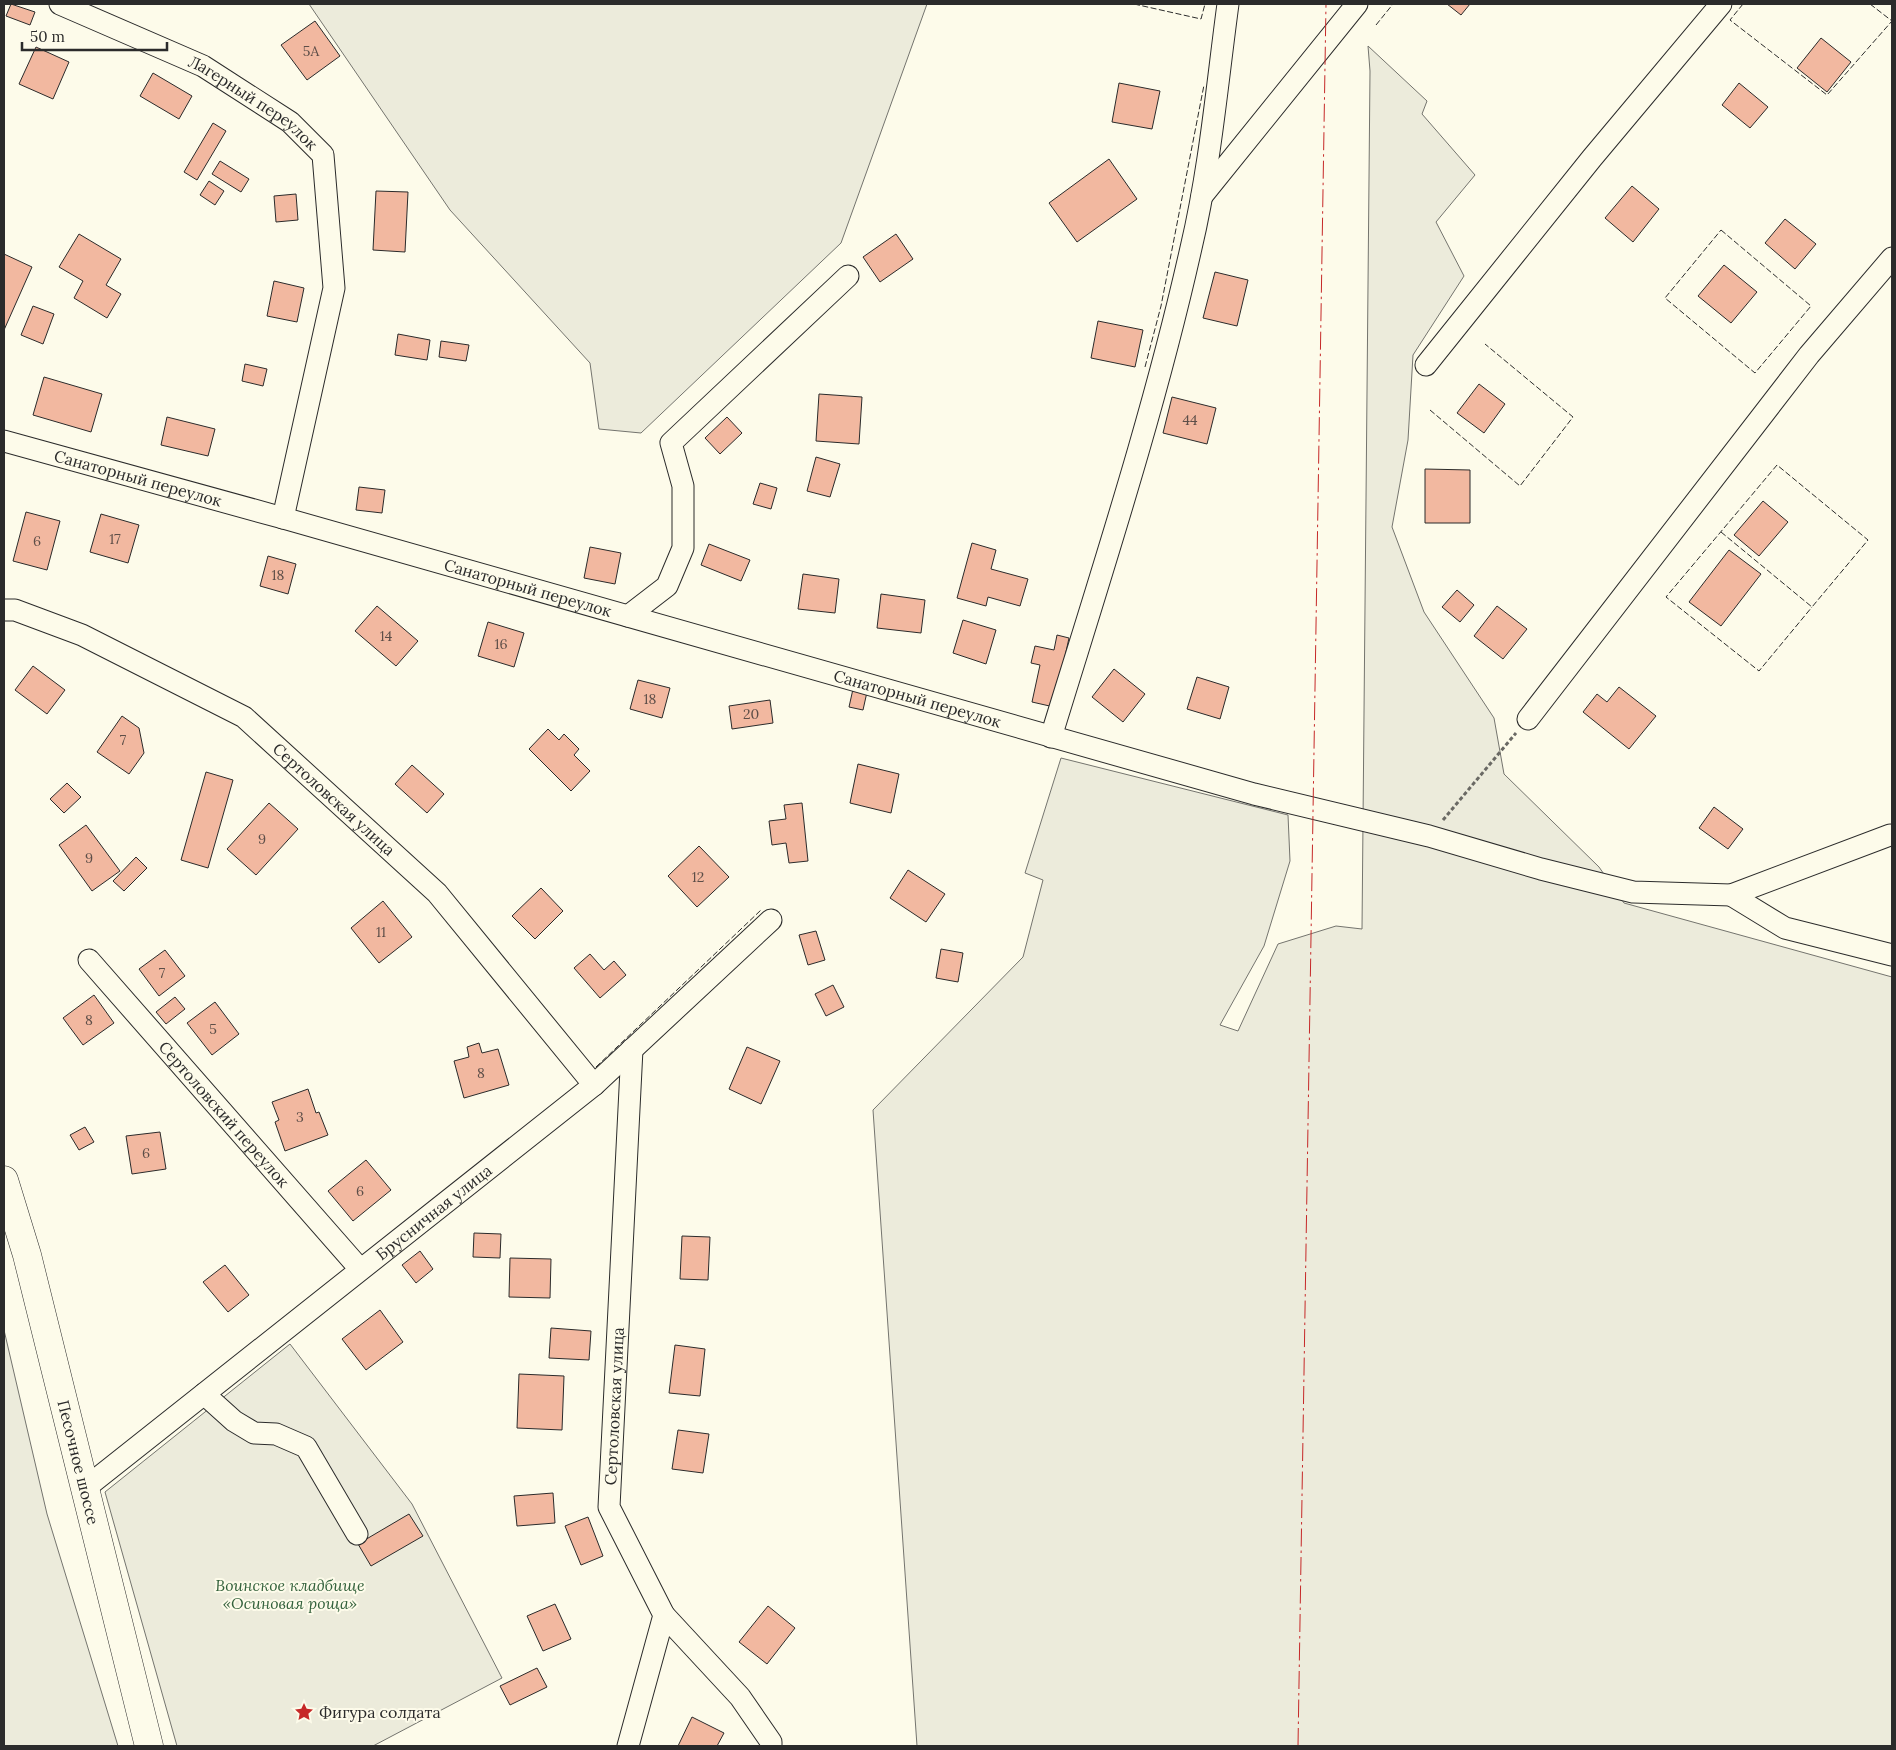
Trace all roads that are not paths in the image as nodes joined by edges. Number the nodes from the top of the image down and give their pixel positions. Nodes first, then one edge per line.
1 (60, 4) edge
2 (1228, 4) edge
3 (1357, 4) edge
4 (1721, 4) edge
5 (1202, 197) junction
6 (1892, 258) edge
7 (848, 276) dead end
8 (1426, 365) dead end
9 (4, 441) edge
10 (283, 518) junction
11 (4, 610) edge
12 (628, 616) junction
13 (1528, 719) road end
14 (1051, 737) junction
15 (1890, 835) dead end
16 (1731, 895) junction
17 (771, 920) dead end
18 (1892, 955) edge
19 (89, 960) dead end
20 (632, 1049) junction
21 (594, 1085) junction
22 (4, 1180) edge
23 (360, 1269) junction
24 (204, 1394) junction
25 (84, 1489) junction
26 (357, 1534) dead end
27 (664, 1615) junction
28 (149, 1746) edge
29 (628, 1746) edge
30 (771, 1746) edge

1 - 10 street, Лагерный переулок
2 - 5 street
3 - 5 street
4 - 8 street
5 - 14 street
6 - 13 street
7 - 12 street
9 - 10 street, Санаторный переулок
10 - 12 street, Санаторный переулок
11 - 21 street, Сертоловская улица
12 - 14 street, Санаторный переулок
14 - 16 street, Санаторный переулок
15 - 16 street
16 - 18 street
17 - 20 street, Брусничная улица
19 - 23 street, Сертоловский переулок
20 - 21 street, Брусничная улица
20 - 27 street, Сертоловская улица
21 - 23 street, Брусничная улица
22 - 25 main road, Песочное шоссе
23 - 24 street, Брусничная улица
24 - 25 street, Брусничная улица
24 - 26 street
25 - 28 main road, Песочное шоссе
27 - 29 street
27 - 30 street, Сертоловская улица

